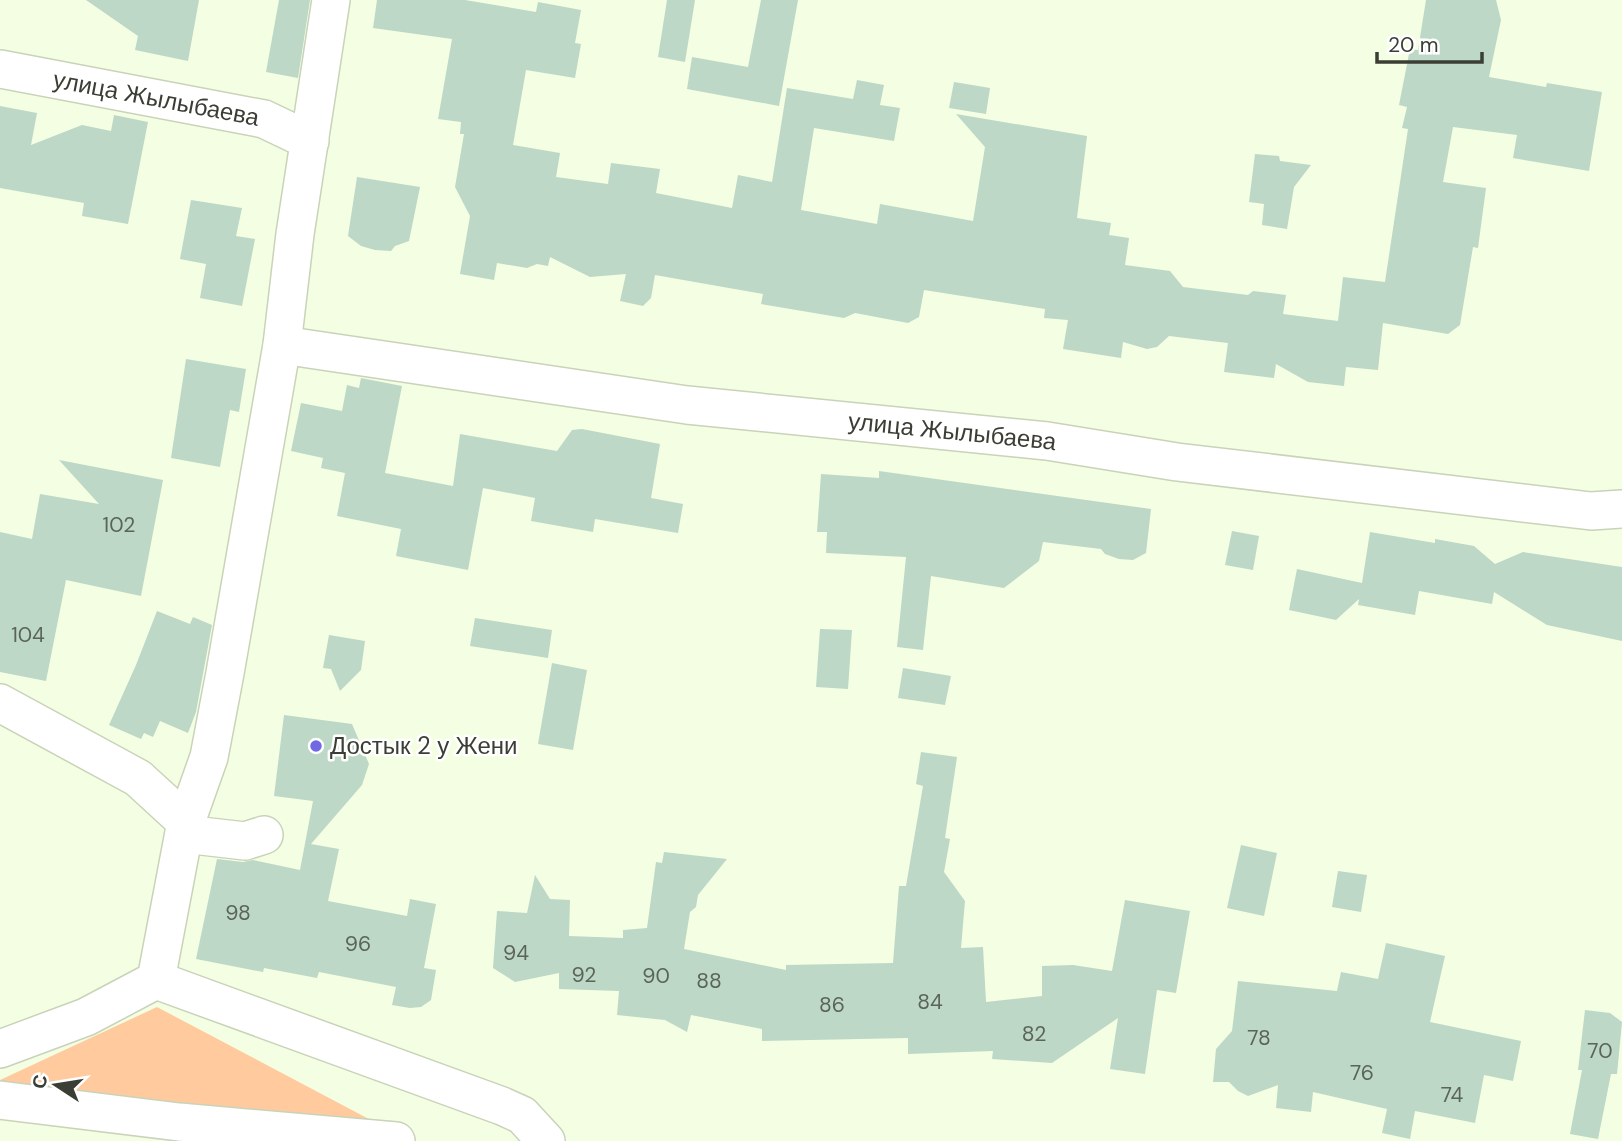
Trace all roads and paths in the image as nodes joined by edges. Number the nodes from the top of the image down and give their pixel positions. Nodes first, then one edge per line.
1 (331, 0) edge
2 (0, 69) edge
3 (310, 141) junction
4 (282, 345) junction
5 (1622, 509) edge
6 (0, 703) edge
7 (185, 828) junction
8 (264, 835) dead end
9 (156, 980) junction
10 (0, 1049) edge
11 (0, 1100) edge
12 (396, 1141) edge
13 (546, 1141) edge

1 - 3 street
2 - 3 street, улица Жылыбаева
3 - 4 street
4 - 5 street, улица Жылыбаева
4 - 7 street
6 - 7 street
7 - 8 street
7 - 9 street
9 - 10 street
9 - 13 street
11 - 12 street

